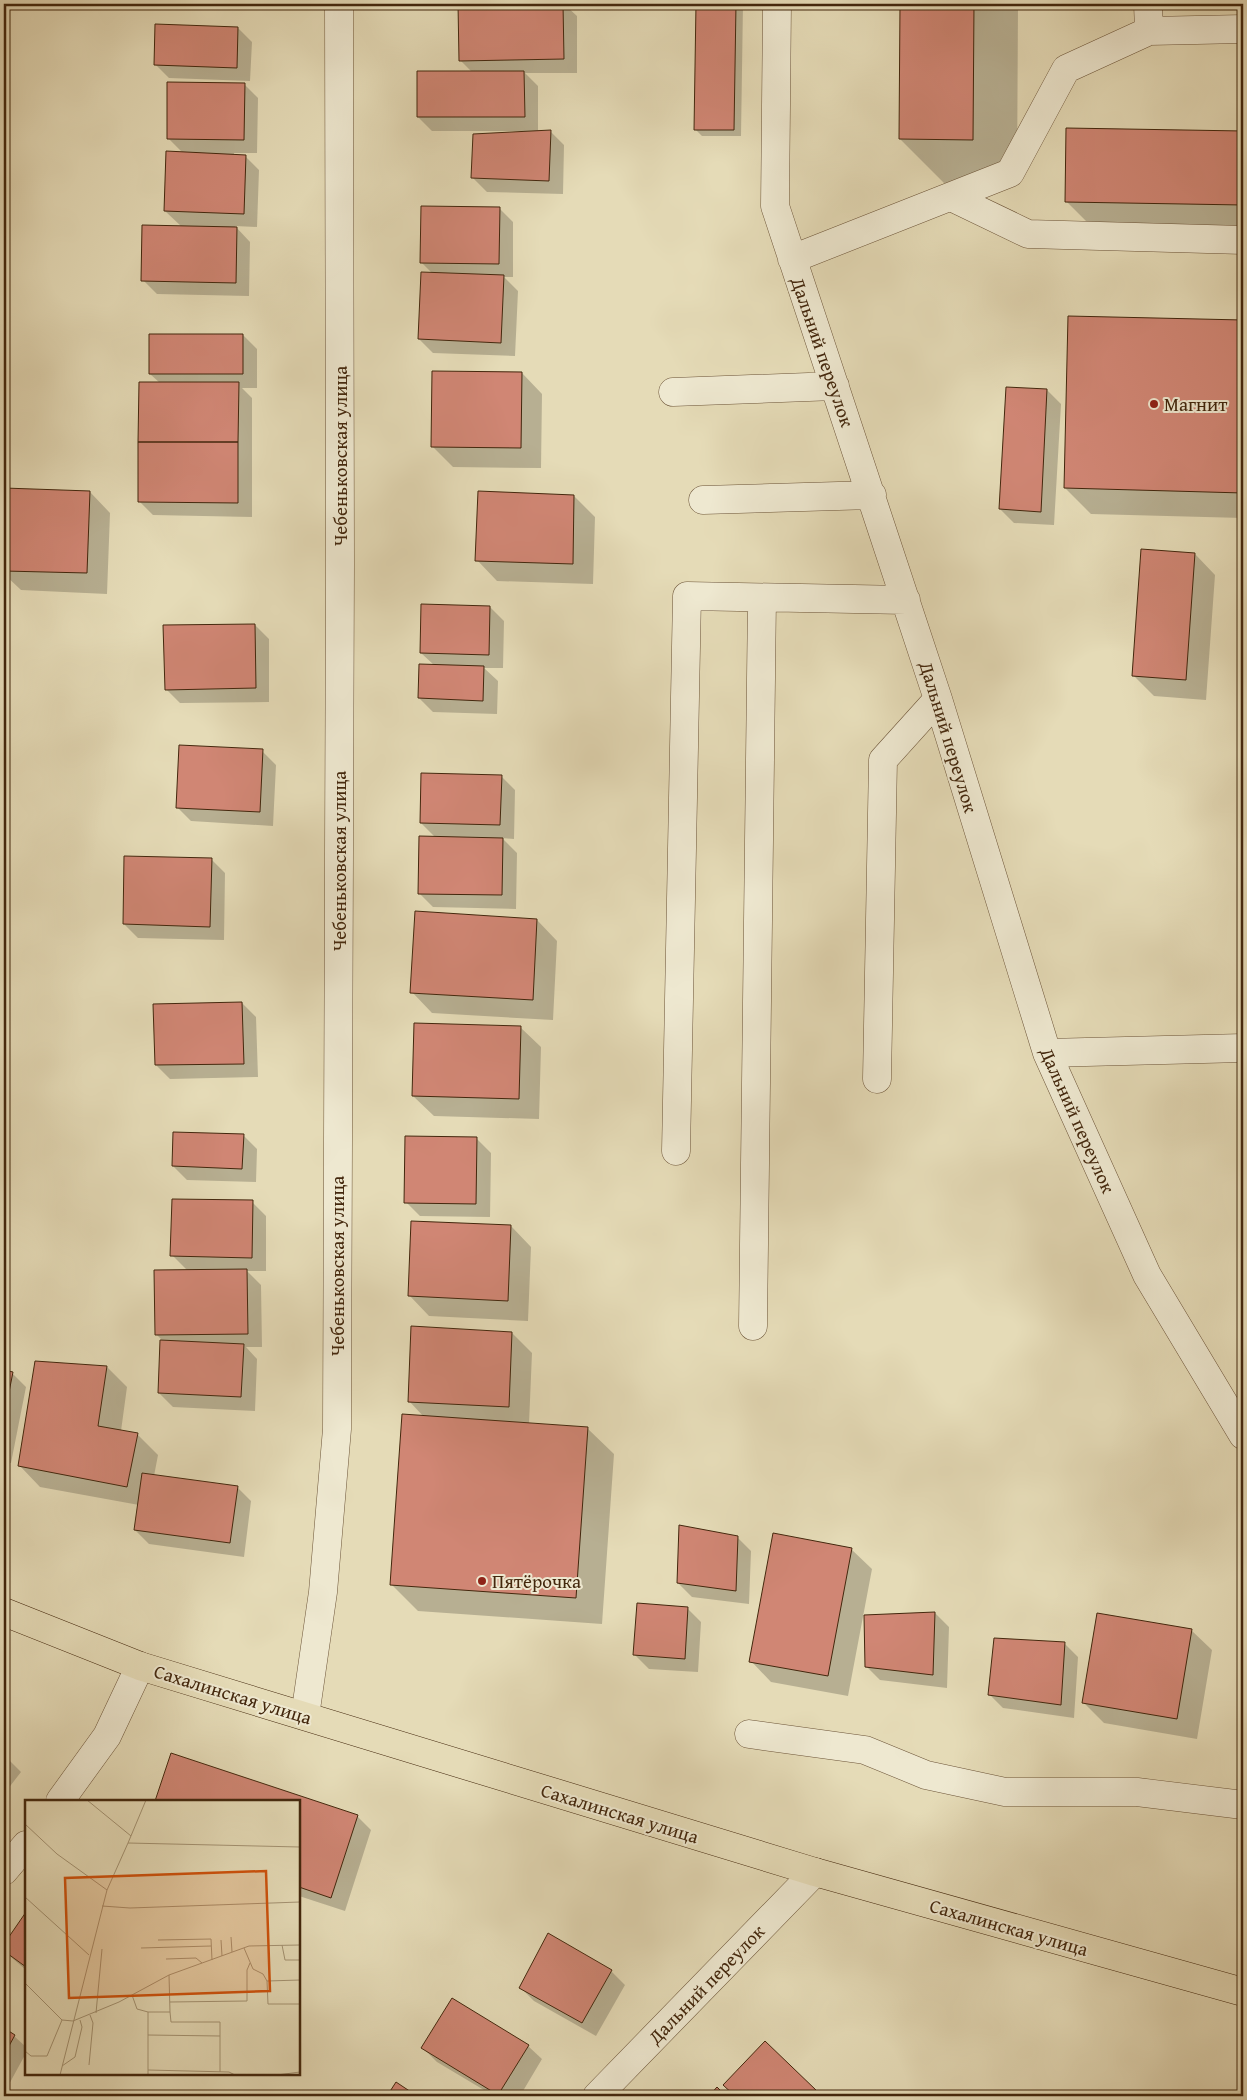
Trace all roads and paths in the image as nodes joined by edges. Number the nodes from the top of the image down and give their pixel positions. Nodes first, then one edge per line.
1 (339, 4) edge
2 (777, 4) edge
3 (1148, 4) edge
4 (1243, 29) edge
5 (1148, 31) junction
6 (952, 197) junction
7 (1243, 240) edge
8 (792, 260) junction
9 (835, 386) junction
10 (673, 392) dead end
11 (872, 495) junction
12 (703, 500) dead end
13 (762, 598) junction
14 (906, 600) junction
15 (938, 699) junction
16 (1243, 1048) edge
17 (1046, 1053) junction
18 (877, 1079) dead end
19 (676, 1151) dead end
20 (753, 1326) dead end
21 (1243, 1435) edge
22 (4, 1612) edge
23 (140, 1666) junction
24 (306, 1716) junction
25 (749, 1734) dead end
26 (61, 1800) edge
27 (1243, 1805) edge
28 (25, 1846) edge
29 (4, 1872) edge
30 (814, 1872) junction
31 (1243, 1992) edge
32 (597, 2096) edge

1 - 24 street, Чебеньковская улица
2 - 8 street, Дальний переулок
3 - 5 street
4 - 5 street
5 - 6 street
6 - 7 street
6 - 8 street
8 - 9 street, Дальний переулок
9 - 10 street
9 - 11 street, Дальний переулок
11 - 12 street
11 - 14 street, Дальний переулок
13 - 14 street
13 - 19 street
13 - 20 street
14 - 15 street, Дальний переулок
15 - 17 street, Дальний переулок
15 - 18 street
16 - 17 street
17 - 21 street, Дальний переулок
22 - 23 main road, Сахалинская улица
23 - 24 main road, Сахалинская улица
23 - 26 street
24 - 30 main road, Сахалинская улица
25 - 27 street
28 - 29 street
30 - 31 main road, Сахалинская улица
30 - 32 street, Дальний переулок

